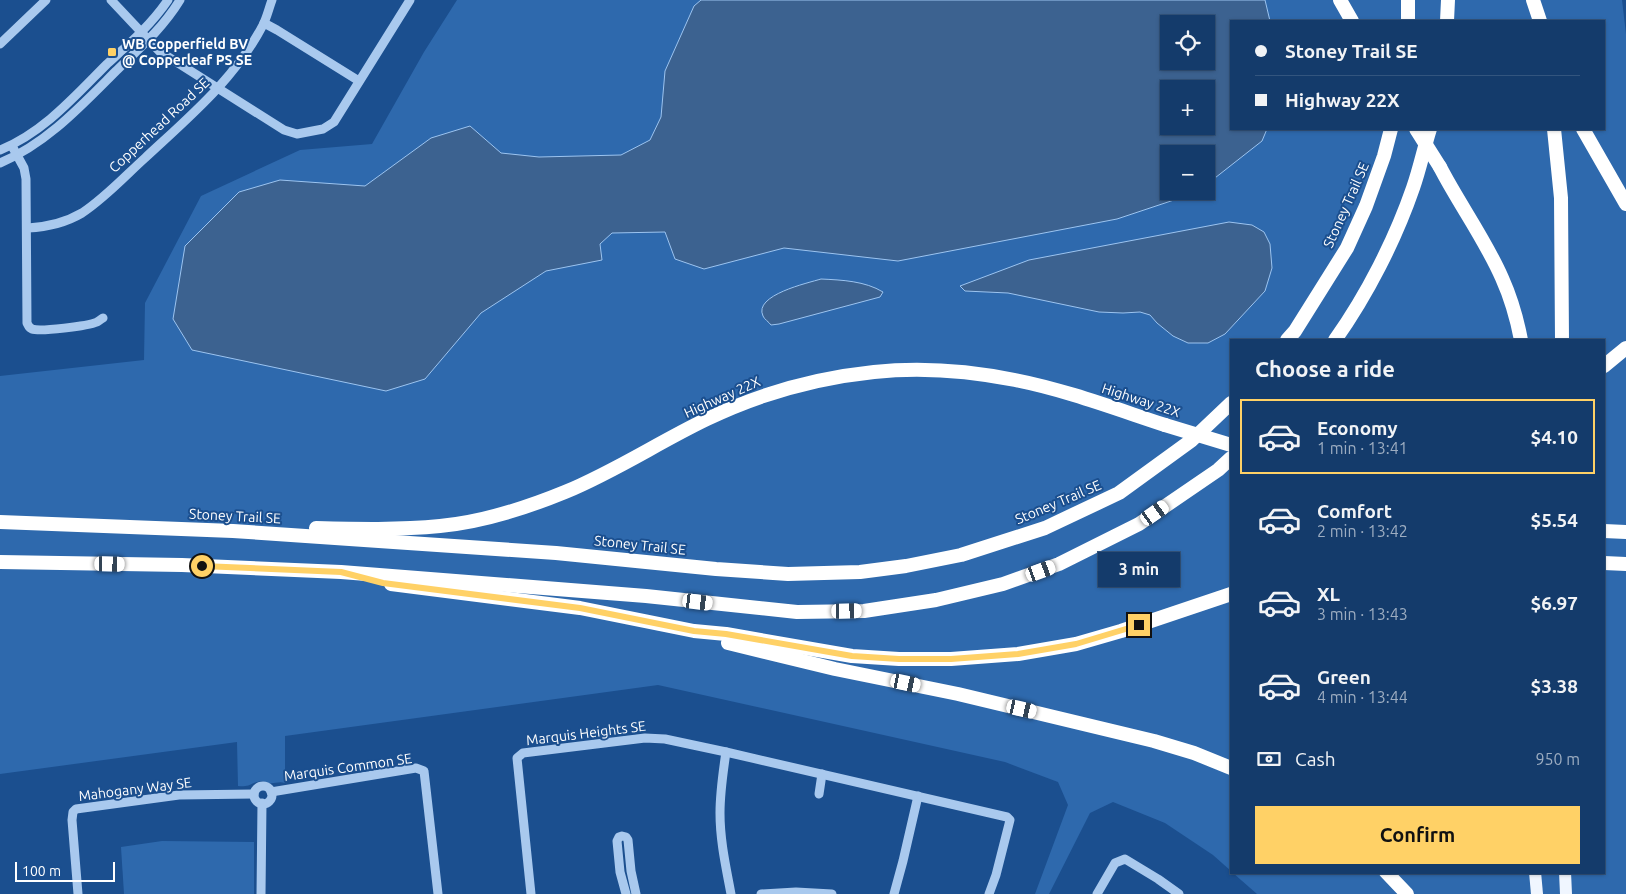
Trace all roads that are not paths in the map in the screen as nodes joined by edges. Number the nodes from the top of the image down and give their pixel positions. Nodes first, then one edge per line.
1 (46, 0) edge
2 (111, 0) edge
3 (168, 0) edge
4 (180, 0) edge
5 (272, 0) edge
6 (1340, 0) edge
7 (1408, 0) edge
8 (1448, 0) edge
9 (1528, 0) edge
10 (1533, 0) edge
11 (405, 2) edge
12 (1351, 20) edge
13 (1408, 20) edge
14 (1447, 20) edge
15 (1533, 20) edge
16 (1540, 20) edge
17 (264, 23) junction
18 (142, 32) junction
19 (149, 40) junction
20 (0, 44) edge
21 (359, 81) junction
22 (218, 89) junction
23 (1391, 130) edge
24 (1417, 130) edge
25 (1430, 130) edge
26 (1554, 130) edge
27 (1584, 130) edge
28 (12, 146) junction
29 (0, 150) edge
30 (18, 156) junction
31 (0, 163) edge
32 (1626, 204) edge
33 (28, 228) junction
34 (103, 318) dead end
35 (1288, 339) edge
36 (1336, 339) edge
37 (1522, 339) edge
38 (1562, 339) edge
39 (1626, 348) edge
40 (1605, 365) edge
41 (1230, 403) edge
42 (1230, 445) edge
43 (1230, 459) edge
44 (0, 522) edge
45 (1605, 525) edge
46 (1626, 525) edge
47 (233, 531) junction
48 (1605, 531) edge
49 (1626, 532) edge
50 (0, 562) edge
51 (1605, 563) edge
52 (1626, 564) edge
53 (341, 572) junction
54 (1230, 594) edge
55 (694, 631) junction
56 (726, 752) junction
57 (1230, 768) edge
58 (822, 774) junction
59 (271, 792) junction
60 (254, 794) junction
61 (819, 794) dead end
62 (918, 796) junction
63 (262, 803) junction
64 (1388, 874) edge
65 (1535, 874) edge
66 (1565, 874) edge
67 (78, 894) edge
68 (262, 894) edge
69 (438, 894) edge
70 (531, 894) edge
71 (626, 894) edge
72 (636, 894) edge
73 (731, 894) edge
74 (762, 894) edge
75 (832, 894) edge
76 (894, 894) edge
77 (989, 894) edge
78 (1097, 894) edge
79 (1178, 894) edge
80 (1407, 894) edge
81 (1537, 894) edge
82 (1566, 894) edge

1 - 20 street
2 - 18 street
3 - 18 street
4 - 19 street
5 - 17 street, Copperhead Road SE
6 - 12 highway
7 - 13 highway
8 - 14 highway
9 - 15 highway
10 - 16 highway
11 - 21 street
17 - 21 street
17 - 22 street, Copperhead Road SE
18 - 19 street
18 - 28 street
19 - 22 street
19 - 30 street
21 - 22 street
22 - 33 street, Copperhead Road SE
23 - 35 highway, Stoney Trail SE
24 - 37 highway, bridge
25 - 36 highway
26 - 38 highway
27 - 32 highway
28 - 29 street
28 - 30 street
30 - 31 street
30 - 33 street
33 - 34 street
39 - 40 highway
41 - 47 highway, Stoney Trail SE
42 - 47 highway, Highway 22X, bridge
43 - 53 highway
44 - 47 highway, Stoney Trail SE
45 - 46 highway
48 - 49 highway
50 - 53 highway
51 - 52 highway
53 - 55 highway
54 - 55 highway
55 - 57 highway
56 - 58 street, Marquis Heights SE
56 - 70 street, Marquis Heights SE
56 - 73 street
58 - 61 street
58 - 62 street, Marquis Heights SE
59 - 60 street
59 - 63 street
59 - 69 street, Marquis Common SE
60 - 63 street
60 - 67 street, Mahogany Way SE
62 - 76 street
62 - 77 street, Marquis Heights SE
63 - 68 street
64 - 80 highway
65 - 81 main road
66 - 82 main road
71 - 72 street
74 - 75 street
78 - 79 street

